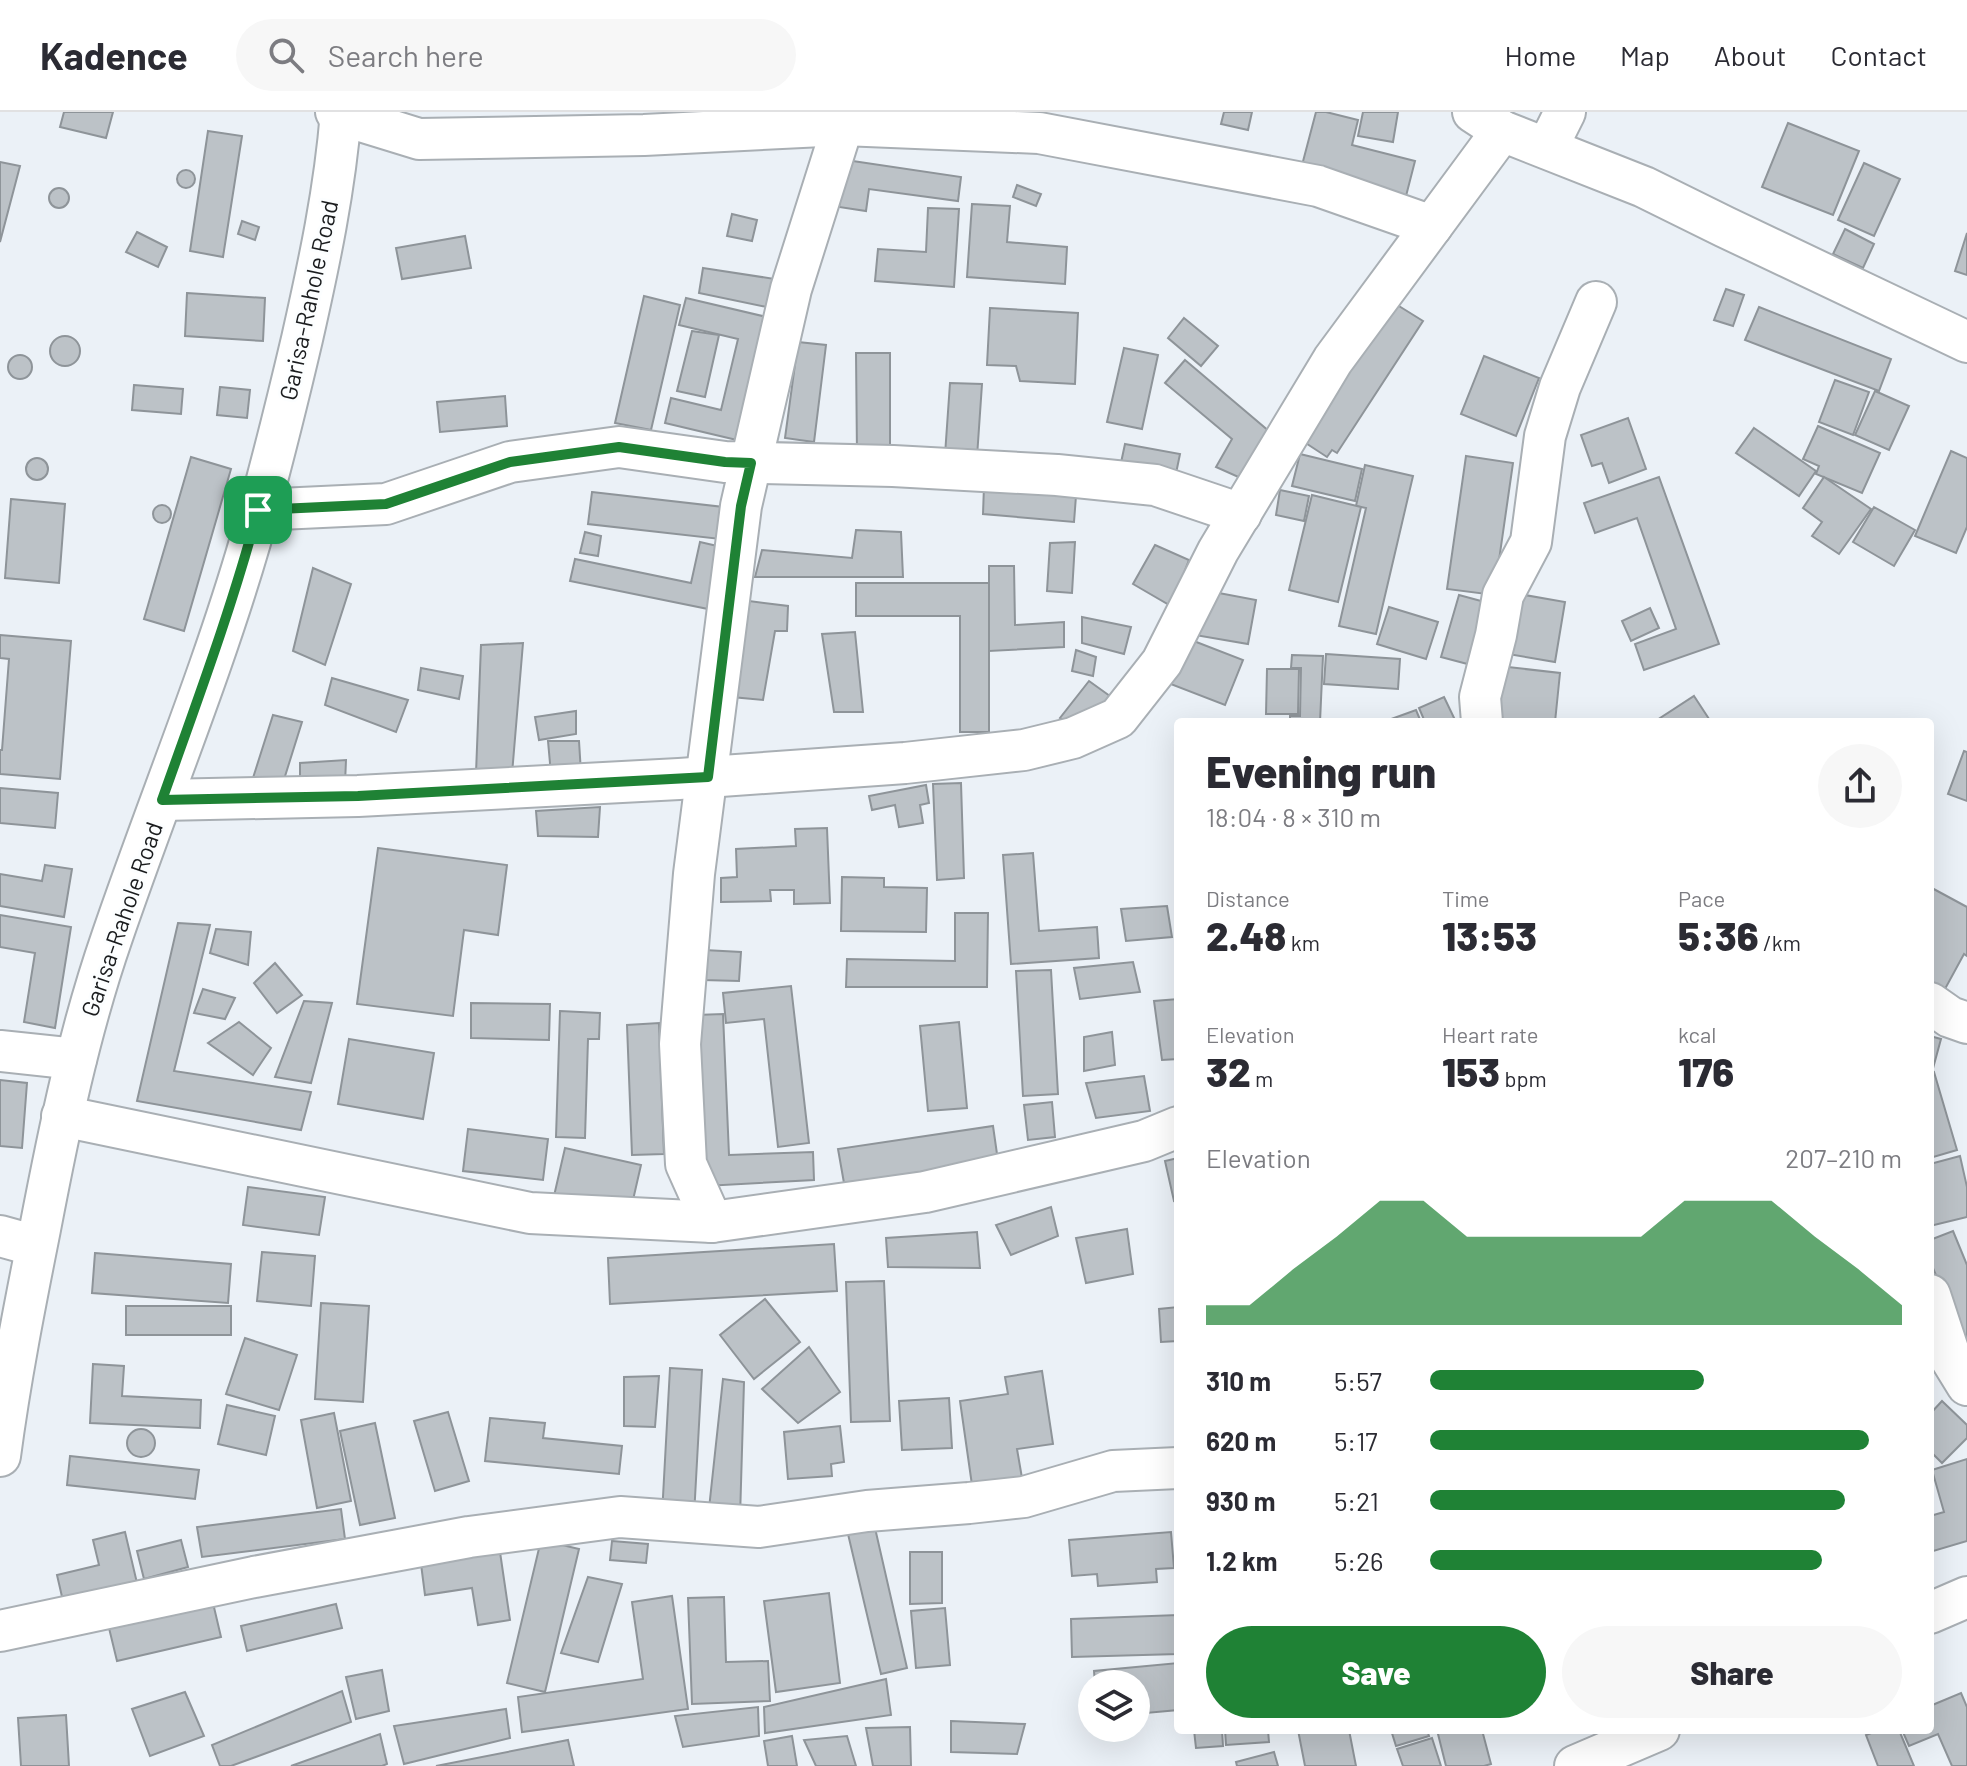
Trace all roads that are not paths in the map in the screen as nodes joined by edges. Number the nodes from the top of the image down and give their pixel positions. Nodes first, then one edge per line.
1 (1565, 112) edge
2 (339, 113) edge
3 (845, 118) edge
4 (1488, 122) edge
5 (1547, 148) junction
6 (1432, 226) junction
7 (1596, 302) dead end
8 (1967, 342) edge
9 (751, 463) junction
10 (258, 510) junction
11 (1241, 514) junction
12 (1482, 718) edge
13 (708, 777) junction
14 (162, 800) junction
15 (1934, 1006) edge
16 (1967, 1023) edge
17 (0, 1051) edge
18 (76, 1059) junction
19 (62, 1116) junction
20 (1174, 1129) edge
21 (712, 1222) junction
22 (18, 1241) edge
23 (1934, 1311) edge
24 (1949, 1369) edge
25 (0, 1456) edge
26 (1174, 1468) edge
27 (1967, 1597) edge
28 (1934, 1611) edge
29 (0, 1631) edge
30 (1650, 1734) edge
31 (1575, 1766) edge

1 - 5 street
2 - 3 street
2 - 10 street, Garisa-Rahole Road
3 - 6 street
3 - 9 street
4 - 5 street
4 - 6 street
5 - 8 street
6 - 11 street
7 - 12 street
9 - 10 street
9 - 11 street
9 - 13 street
10 - 14 street, Garisa-Rahole Road
11 - 13 street
13 - 14 street
13 - 21 street
14 - 18 street, Garisa-Rahole Road
15 - 16 street
17 - 18 street
18 - 19 street, Garisa-Rahole Road
19 - 21 street
19 - 22 street, Garisa-Rahole Road
20 - 21 street
22 - 25 street, Garisa-Rahole Road
23 - 24 street
26 - 29 street
27 - 28 street
30 - 31 street

